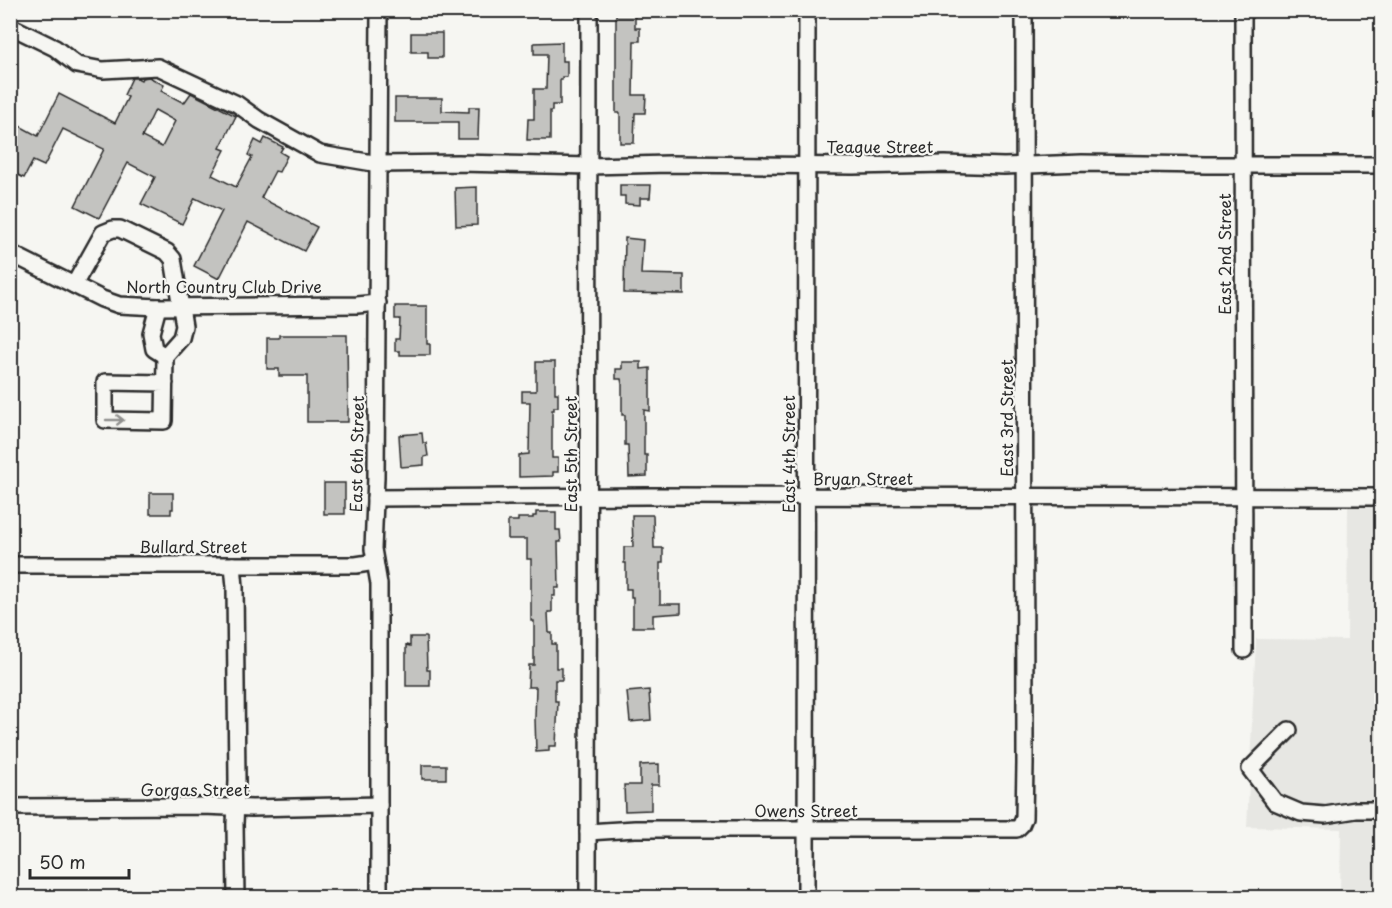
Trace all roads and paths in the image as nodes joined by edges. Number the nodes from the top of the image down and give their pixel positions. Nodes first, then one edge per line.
1 (379, 10) edge
2 (589, 10) edge
3 (807, 10) edge
4 (1024, 10) edge
5 (1243, 10) edge
6 (10, 26) edge
7 (379, 164) junction
8 (807, 165) junction
9 (1024, 165) junction
10 (1243, 165) junction
11 (1382, 165) edge
12 (590, 166) junction
13 (10, 253) edge
14 (74, 285) junction
15 (378, 303) junction
16 (181, 306) junction
17 (158, 307) junction
18 (165, 356) junction
19 (165, 383) junction
20 (807, 497) junction
21 (1025, 497) junction
22 (1244, 497) junction
23 (1382, 497) edge
24 (375, 498) junction
25 (589, 498) junction
26 (375, 562) junction
27 (10, 565) edge
28 (233, 565) junction
29 (1244, 650) dead end
30 (1288, 730) dead end
31 (379, 805) junction
32 (10, 807) edge
33 (236, 807) junction
34 (1382, 810) edge
35 (1021, 825) joint
36 (806, 830) junction
37 (588, 832) junction
38 (236, 897) edge
39 (379, 897) edge
40 (588, 897) edge
41 (806, 897) edge

1 - 7 street, East 6th Street
2 - 12 street, East 5th Street
3 - 8 street, East 4th Street
4 - 9 street, East 3rd Street
5 - 10 street, East 2nd Street
6 - 7 street, Teague Street
7 - 12 street, Teague Street
7 - 15 street, East 6th Street
8 - 9 street, Teague Street
8 - 12 street, Teague Street
8 - 20 street, East 4th Street
9 - 10 street, Teague Street
9 - 21 street, East 3rd Street
10 - 11 street, Teague Street
10 - 22 street, East 2nd Street
12 - 25 street, East 5th Street
13 - 14 street, North Country Club Drive
14 - 16 street
14 - 17 street, North Country Club Drive
15 - 16 street, North Country Club Drive
15 - 24 street, East 6th Street
16 - 17 street, North Country Club Drive
16 - 18 street
17 - 18 street
18 - 19 street
19 -> 19 street
20 - 21 street, Bryan Street
20 - 25 street, Bryan Street
20 - 36 street, East 4th Street
21 - 22 street, Bryan Street
21 - 35 street, East 3rd Street
22 - 23 street, Bryan Street
22 - 29 street
24 - 25 street, Bryan Street
24 - 26 street, East 6th Street
25 - 37 street, East 5th Street
26 - 28 street, Bullard Street
26 - 31 street, East 6th Street
27 - 28 street, Bullard Street
28 - 33 street
30 - 34 street
31 - 33 street, Gorgas Street
31 - 39 street, East 6th Street
32 - 33 street, Gorgas Street
33 - 38 street
35 - 36 street, Owens Street
36 - 37 street, Owens Street
36 - 41 street, East 4th Street
37 - 40 street, East 5th Street

